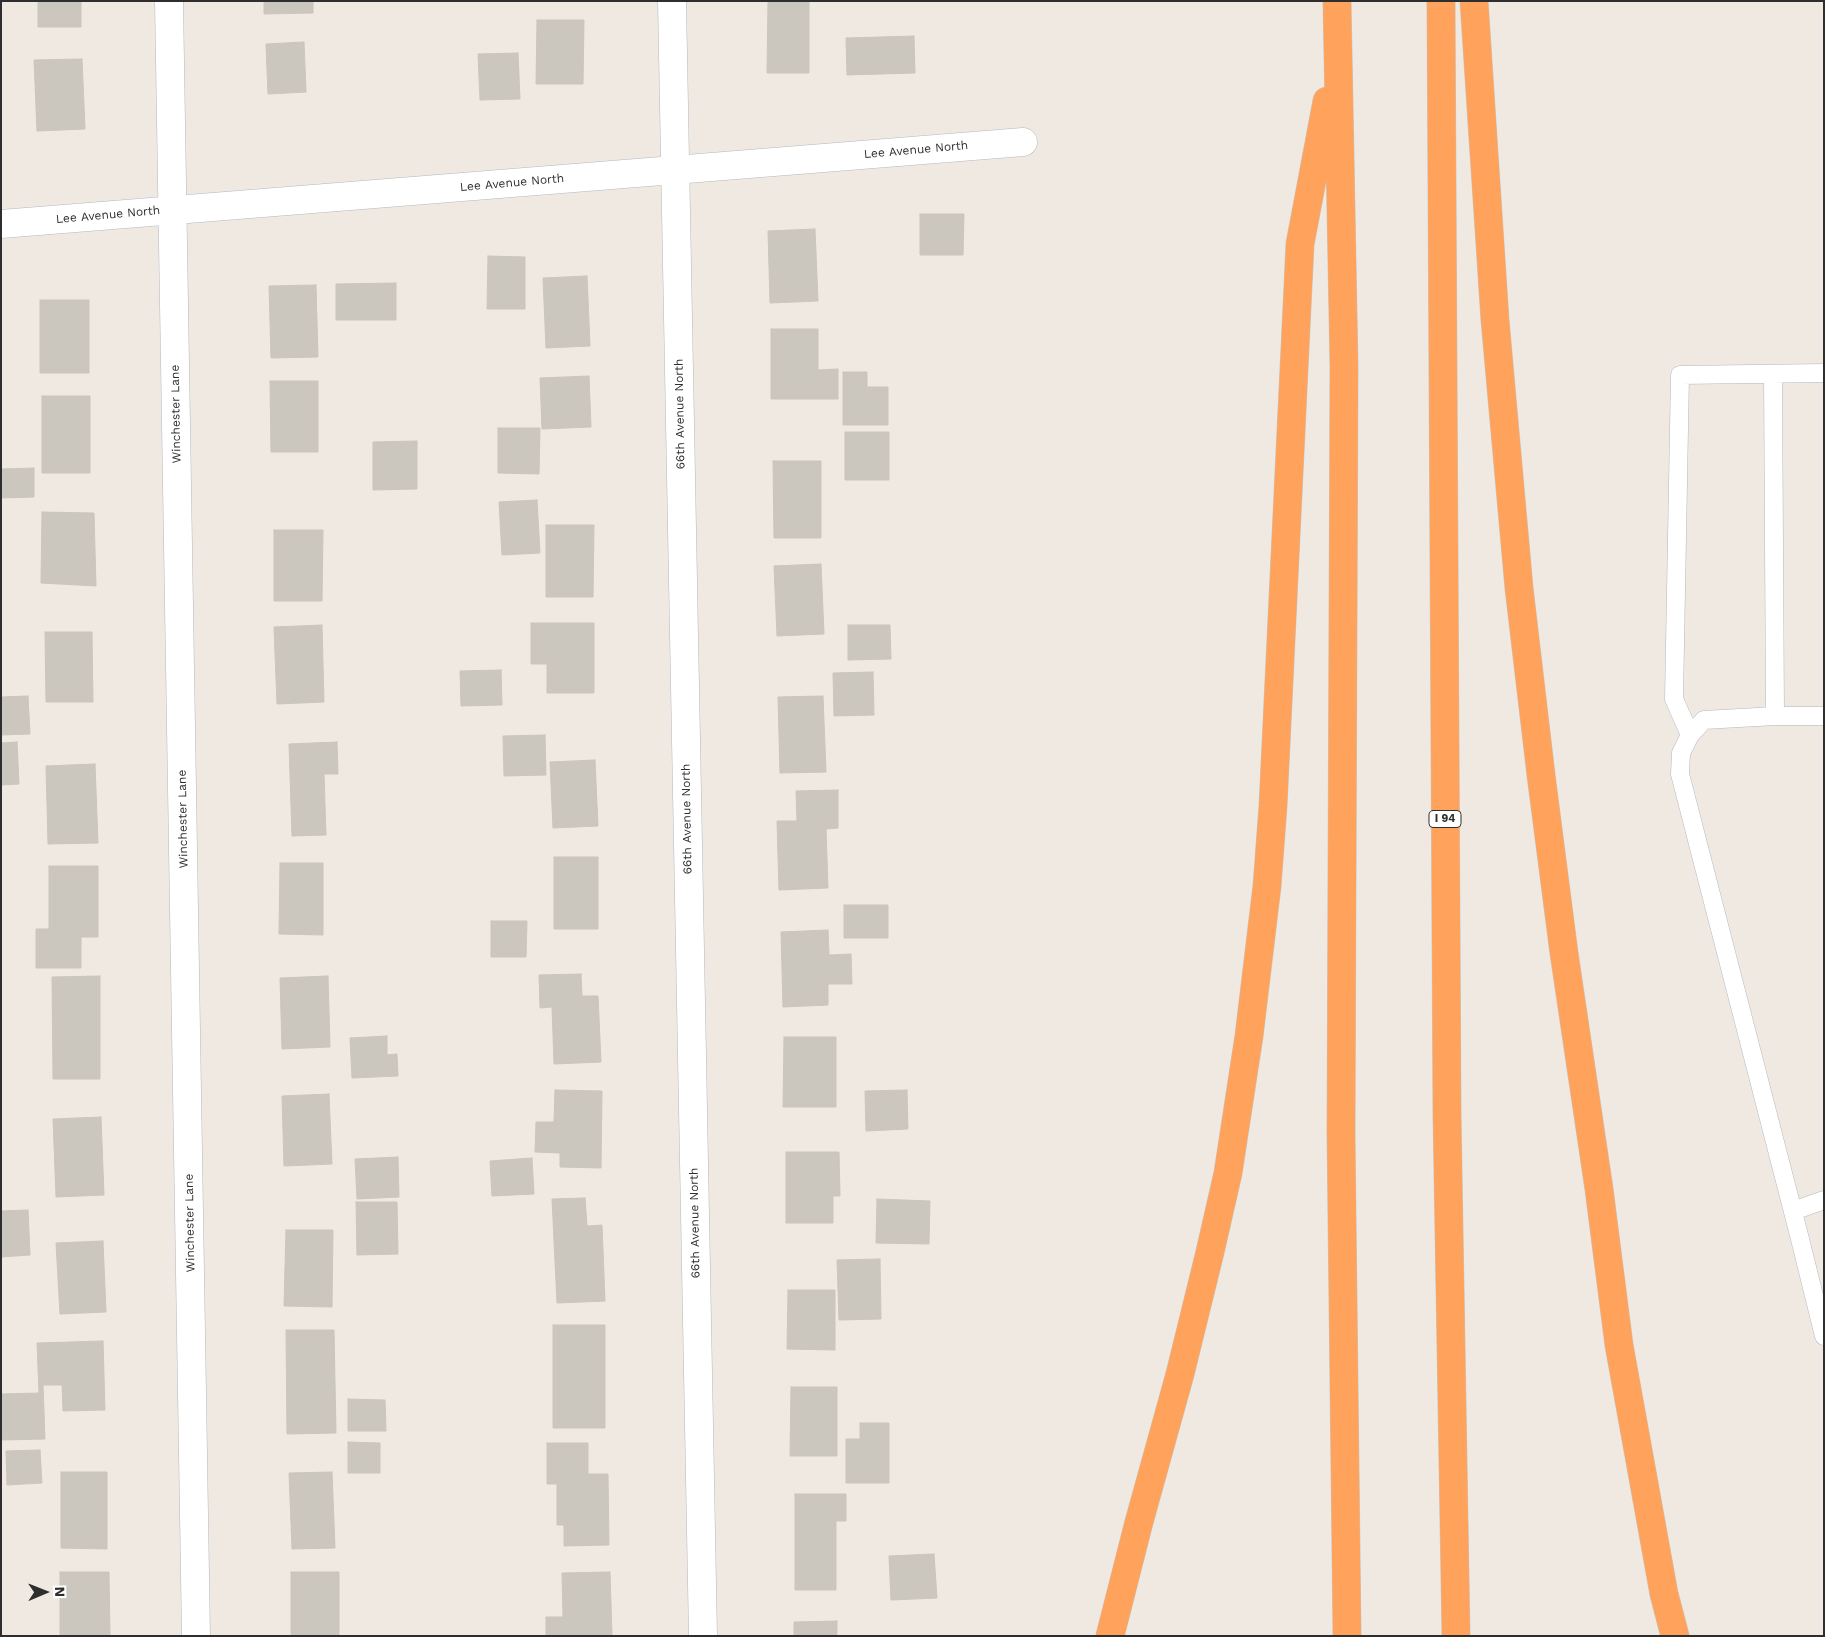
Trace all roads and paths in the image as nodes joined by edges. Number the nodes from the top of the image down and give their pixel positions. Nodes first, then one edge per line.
1 (169, 1) edge
2 (672, 1) edge
3 (1337, 1) edge
4 (1441, 1) edge
5 (1474, 1) edge
6 (1337, 46) junction
7 (1023, 142) dead end
8 (675, 170) junction
9 (172, 210) junction
10 (1, 224) edge
11 (1824, 373) edge
12 (1773, 374) junction
13 (1775, 716) junction
14 (1824, 716) edge
15 (1690, 735) junction
16 (1824, 1200) edge
17 (1793, 1211) junction
18 (1824, 1336) edge
19 (196, 1636) edge
20 (703, 1636) edge
21 (1110, 1636) edge
22 (1347, 1636) edge
23 (1456, 1636) edge
24 (1675, 1636) edge

1 - 9 street, Winchester Lane
2 - 8 street, 66th Avenue North
3 - 6 highway
4 - 23 highway, I 94
5 - 24 highway
6 - 21 highway
6 - 22 highway
7 - 8 street, Lee Avenue North
8 - 9 street, Lee Avenue North
8 - 20 street, 66th Avenue North
9 - 10 street, Lee Avenue North
9 - 19 street, Winchester Lane
11 - 12 lane
12 - 13 lane
12 - 15 lane
13 - 14 lane
13 - 15 lane
15 - 17 lane
16 - 17 lane
17 - 18 lane

